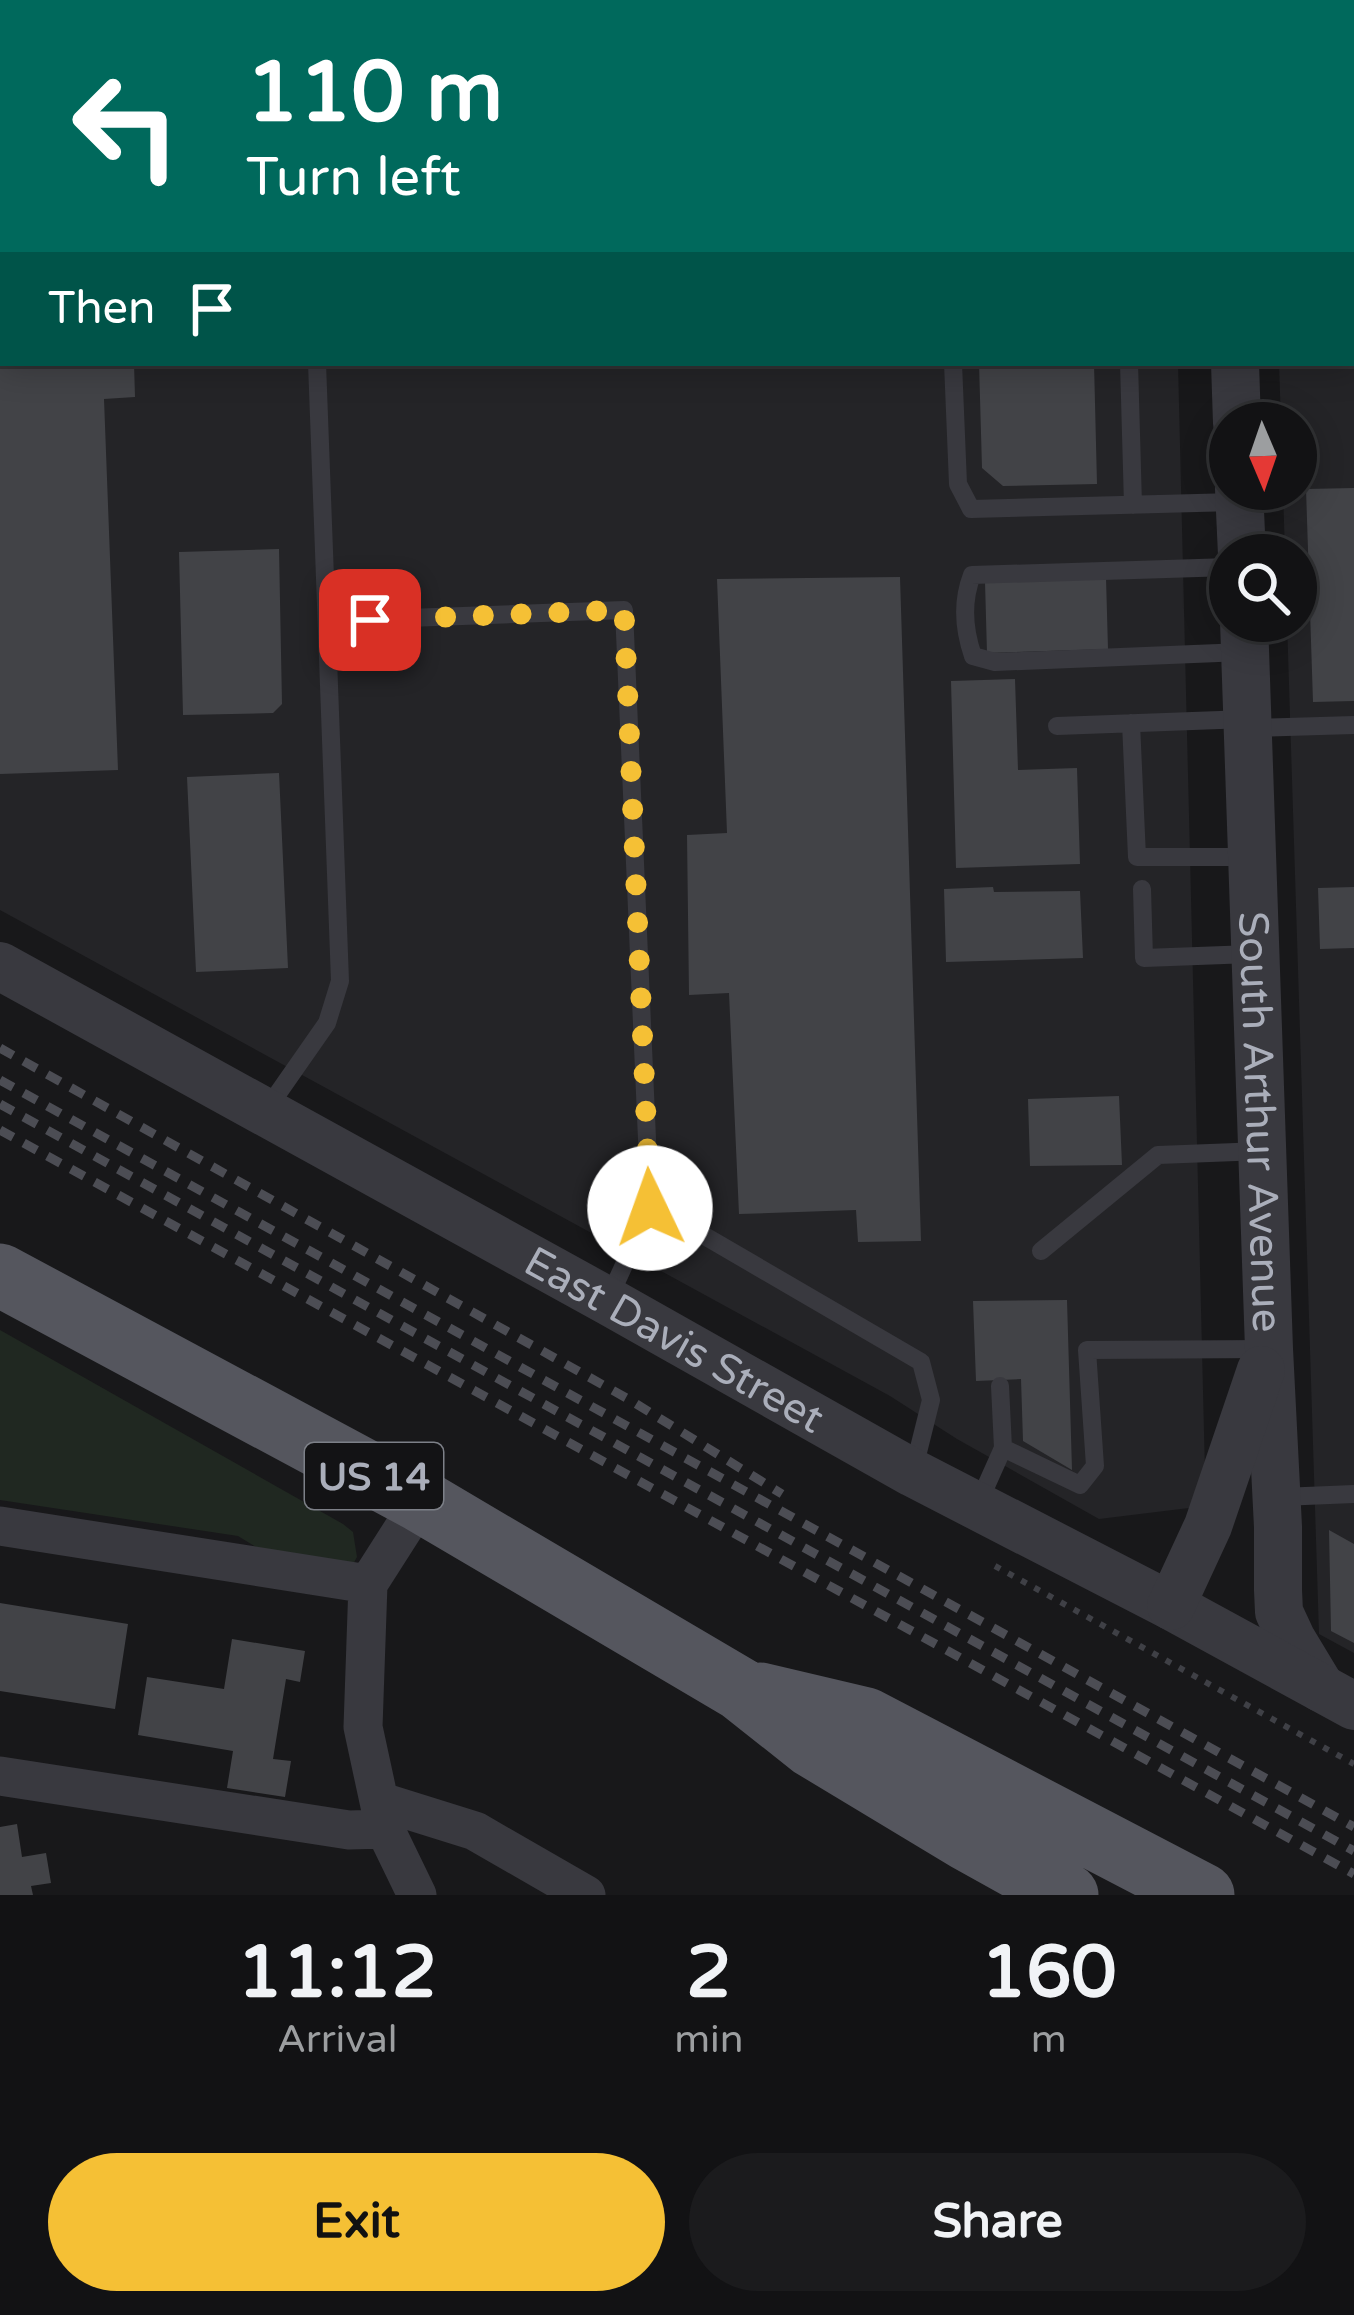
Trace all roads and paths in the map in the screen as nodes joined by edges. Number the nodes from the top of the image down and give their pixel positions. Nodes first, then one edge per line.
1 (317, 366) edge
2 (953, 366) edge
3 (1129, 366) edge
4 (1235, 366) edge
5 (1236, 402) edge
6 (1209, 498) edge
7 (1133, 505) junction
8 (1209, 568) edge
9 (327, 621) junction
10 (1209, 640) edge
11 (1244, 642) edge
12 (1131, 723) junction
13 (1248, 723) junction
14 (1354, 725) edge
15 (1057, 726) dead end
16 (1252, 856) junction
17 (1142, 889) dead end
18 (1256, 954) junction
19 (0, 966) edge
20 (264, 1113) junction
21 (1262, 1151) junction
22 (650, 1208) junction
23 (1041, 1251) dead end
24 (0, 1275) edge
25 (608, 1301) junction
26 (1269, 1349) junction
27 (1000, 1386) dead end
28 (1003, 1448) junction
29 (913, 1473) junction
30 (1354, 1494) edge
31 (1276, 1497) junction
32 (421, 1501) junction
33 (977, 1506) junction
34 (0, 1526) edge
35 (368, 1584) junction
36 (1172, 1606) junction
37 (740, 1689) junction
38 (1338, 1697) edge
39 (0, 1776) edge
40 (1052, 1814) junction
41 (382, 1815) junction
42 (1034, 1887) edge
43 (417, 1895) edge
44 (586, 1895) edge
45 (1203, 1895) edge

1 - 9 lane
2 - 7 lane
3 - 7 lane
4 - 5 street
6 - 7 lane
8 - 10 lane
9 - 20 lane
9 - 22 lane
11 - 13 street, South Arthur Avenue
12 - 13 lane
12 - 15 lane
12 - 16 lane
13 - 14 lane
13 - 16 street, South Arthur Avenue
16 - 18 street, South Arthur Avenue
17 - 18 lane
18 - 21 street, South Arthur Avenue
19 - 20 street, East Davis Street
20 - 25 street, East Davis Street
21 - 23 lane
21 - 26 street, South Arthur Avenue
22 - 25 lane
22 - 29 lane
24 - 32 main road, US 14
25 - 29 street, East Davis Street
26 - 28 lane
26 - 31 street
26 - 36 street, South Arthur Avenue
27 - 28 lane
28 - 33 lane
29 - 33 street, East Davis Street
30 - 31 lane
31 - 38 street
32 - 35 street
32 - 37 main road, US 14
33 - 36 street, East Davis Street
34 - 35 street
35 - 41 street
36 - 38 street, East Davis Street
37 - 40 main road, US 14
37 - 42 main road, US 14
39 - 41 street
40 - 42 street
40 - 45 main road, US 14
41 - 43 street
41 - 44 street

